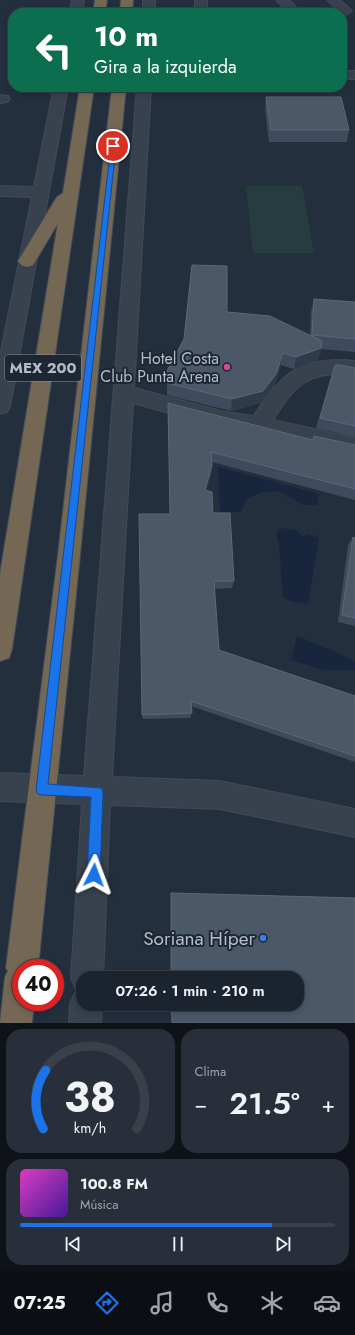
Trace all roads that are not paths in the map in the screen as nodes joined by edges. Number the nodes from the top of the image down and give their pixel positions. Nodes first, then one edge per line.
1 (282, 0) edge
2 (333, 0) edge
3 (291, 8) edge
4 (343, 8) edge
5 (60, 92) edge
6 (86, 92) edge
7 (118, 92) edge
8 (144, 92) edge
9 (71, 187) junction
10 (0, 191) edge
11 (40, 192) junction
12 (27, 261) junction
13 (6, 349) edge
14 (355, 368) edge
15 (123, 393) junction
16 (0, 406) edge
17 (259, 425) junction
18 (355, 446) edge
19 (0, 649) edge
20 (0, 788) edge
21 (42, 790) junction
22 (97, 792) junction
23 (355, 823) edge
24 (23, 959) edge
25 (87, 971) edge
26 (17, 1011) edge
27 (86, 1011) edge
28 (16, 1023) edge
29 (85, 1023) edge

1 - 3 street
2 - 4 street
5 - 11 street
6 - 9 highway, MEX 200
7 - 21 highway, MEX 200
8 - 15 street
9 - 12 highway
9 - 19 highway, MEX 200
10 - 11 street
11 - 12 street
12 - 13 street
13 - 16 street
14 - 17 street
15 - 17 street
15 - 22 street
17 - 18 street
20 - 21 street
21 - 22 street
21 - 24 highway, MEX 200
22 - 23 street
22 - 25 street
26 - 28 highway
27 - 29 street

